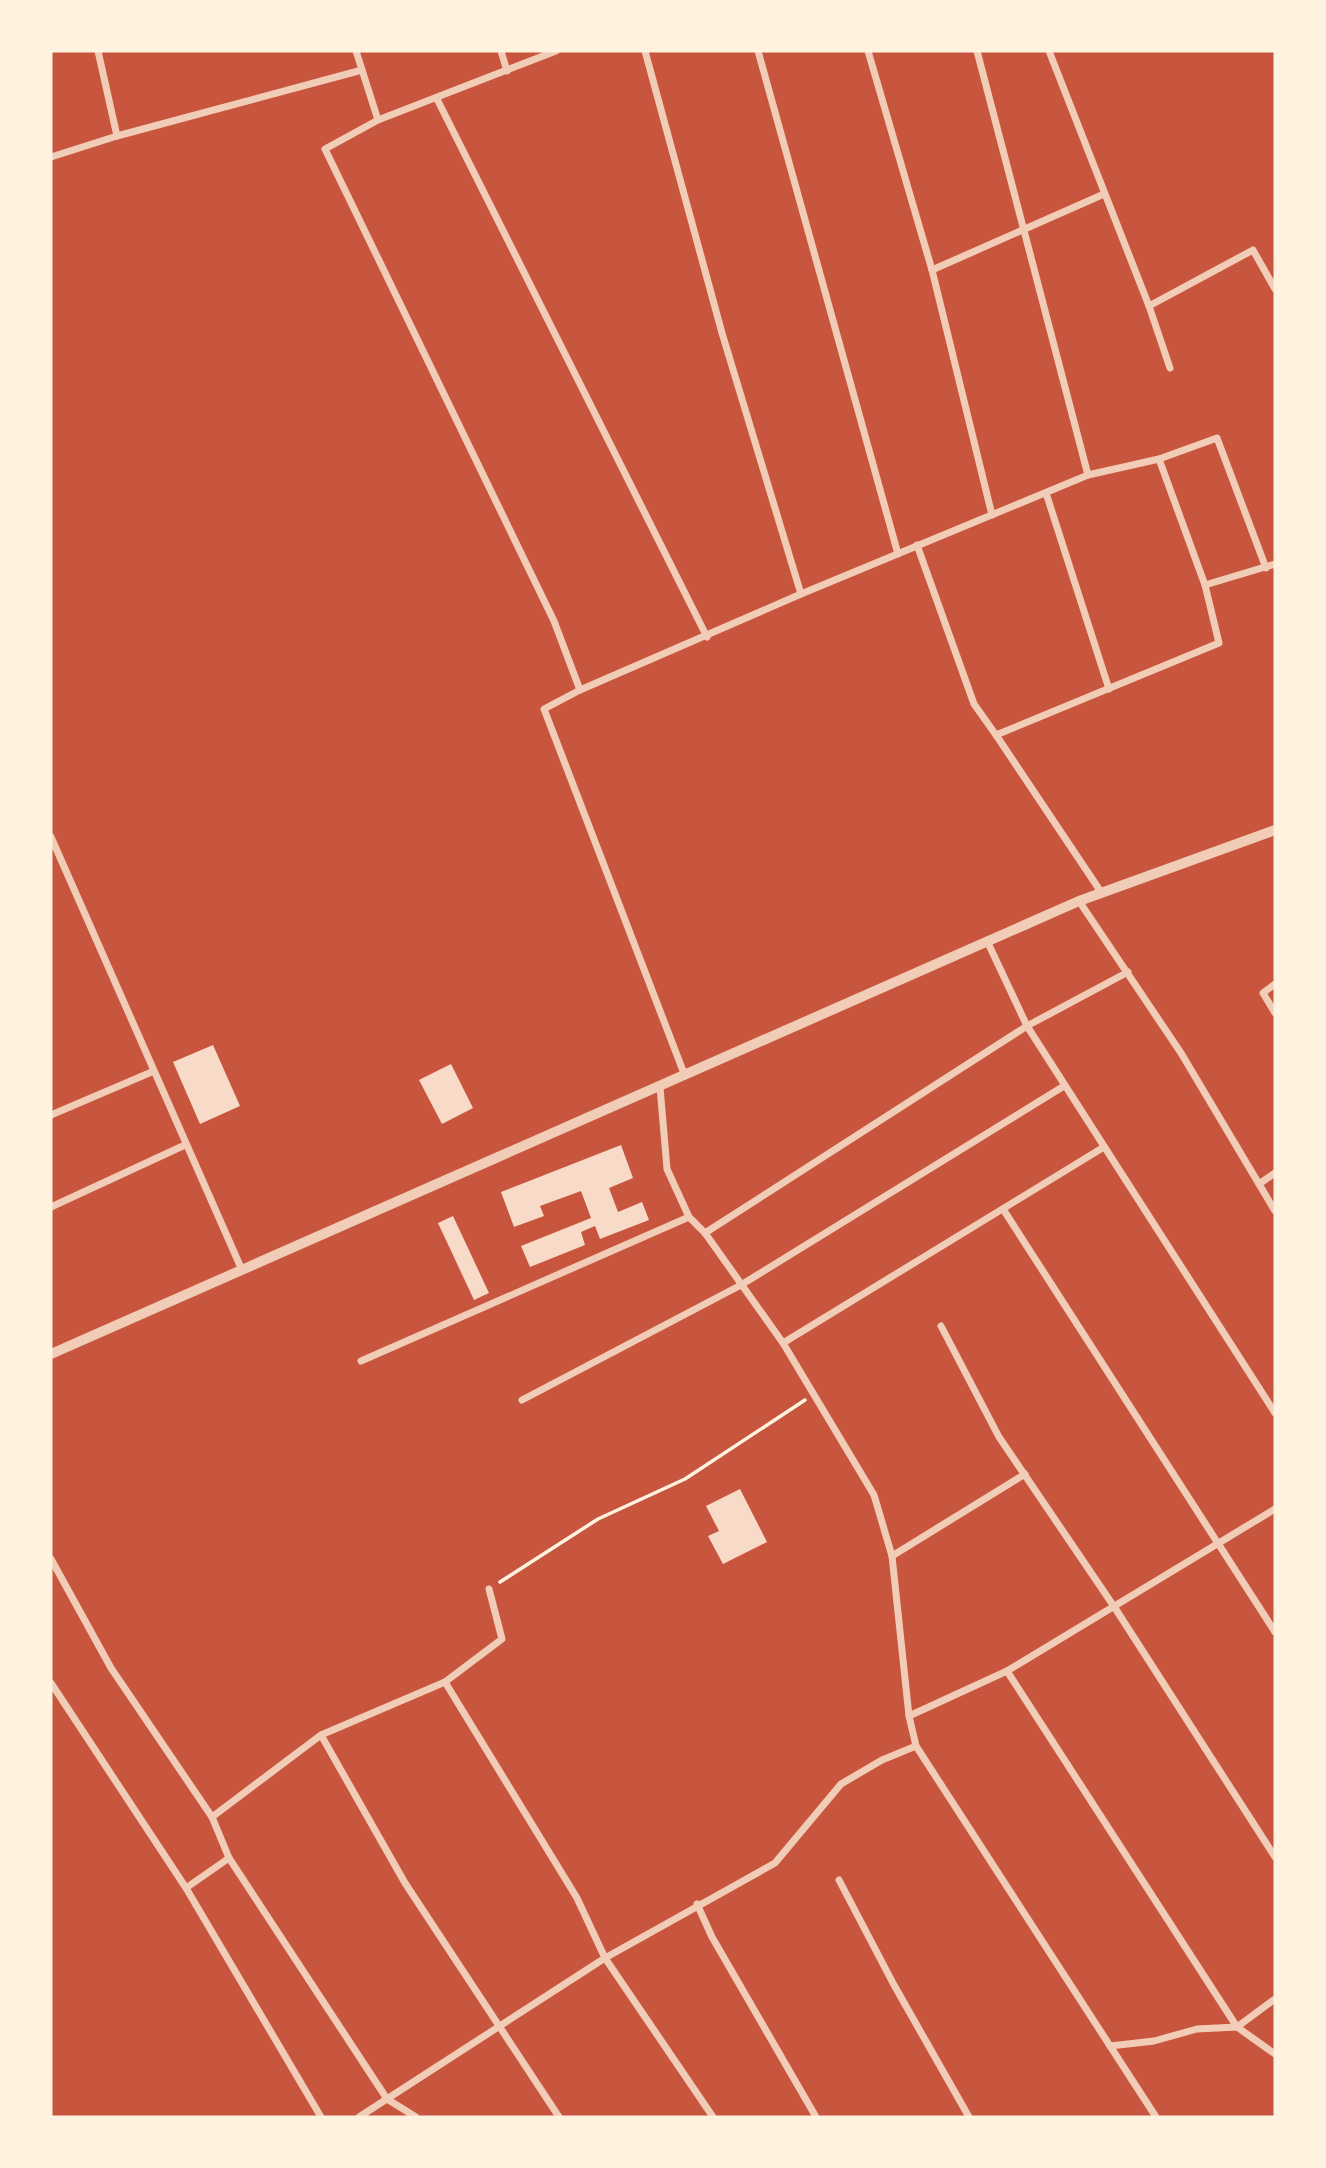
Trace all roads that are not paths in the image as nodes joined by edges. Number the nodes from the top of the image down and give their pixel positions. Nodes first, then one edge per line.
1 (98, 51) edge
2 (356, 51) edge
3 (500, 51) edge
4 (555, 51) edge
5 (645, 51) edge
6 (758, 51) edge
7 (868, 51) edge
8 (976, 51) edge
9 (1049, 51) edge
10 (362, 70) junction
11 (507, 71) junction
12 (437, 99) junction
13 (378, 120) junction
14 (117, 136) junction
15 (51, 157) edge
16 (1104, 194) junction
17 (1025, 230) junction
18 (932, 270) junction
19 (1275, 289) edge
20 (1149, 306) junction
21 (1170, 368) dead end
22 (1159, 459) junction
23 (1088, 475) junction
24 (1046, 492) junction
25 (992, 515) junction
26 (917, 545) junction
27 (898, 554) junction
28 (1275, 564) edge
29 (1266, 568) junction
30 (1205, 585) junction
31 (801, 594) junction
32 (707, 637) junction
33 (1109, 689) junction
34 (580, 690) junction
35 (996, 735) junction
36 (1275, 830) edge
37 (51, 838) edge
38 (1101, 892) junction
39 (1079, 901) junction
40 (988, 943) junction
41 (1128, 972) junction
42 (1275, 984) edge
43 (1275, 1013) edge
44 (1027, 1026) junction
45 (153, 1071) junction
46 (685, 1076) junction
47 (1064, 1086) junction
48 (660, 1087) junction
49 (51, 1115) edge
50 (185, 1145) junction
51 (1104, 1147) junction
52 (1275, 1173) edge
53 (1259, 1184) junction
54 (51, 1207) edge
55 (1003, 1209) junction
56 (1275, 1211) edge
57 (689, 1217) junction
58 (705, 1233) junction
59 (242, 1270) junction
60 (741, 1285) junction
61 (941, 1326) dead end
62 (783, 1343) junction
63 (51, 1354) edge
64 (361, 1361) dead end
65 (522, 1400) dead end
66 (1275, 1413) edge
67 (1025, 1474) junction
68 (1275, 1509) edge
69 (1218, 1544) junction
70 (892, 1556) junction
71 (51, 1559) edge
72 (489, 1589) road end
73 (1115, 1608) junction
74 (1275, 1632) edge
75 (1007, 1671) junction
76 (445, 1682) junction
77 (51, 1683) edge
78 (909, 1716) junction
79 (321, 1735) junction
80 (916, 1746) junction
81 (212, 1817) junction
82 (1275, 1857) edge
83 (229, 1858) junction
84 (839, 1880) dead end
85 (186, 1888) junction
86 (697, 1904) junction
87 (605, 1958) junction
88 (1275, 1999) edge
89 (499, 2026) junction
90 (1237, 2027) junction
91 (1110, 2046) junction
92 (1275, 2053) edge
93 (387, 2099) junction
94 (711, 2115) edge
95 (321, 2117) edge
96 (359, 2117) edge
97 (416, 2117) edge
98 (559, 2117) edge
99 (701, 2117) edge
100 (816, 2117) edge
101 (969, 2117) edge
102 (1156, 2117) edge

1 - 14 street
2 - 10 street
3 - 11 street
4 - 11 street
5 - 31 street
6 - 27 street
7 - 18 street
8 - 17 street
9 - 16 street
10 - 13 street
10 - 14 street
11 - 12 street
12 - 13 street
12 - 32 street
13 - 34 street
14 - 15 street
16 - 17 street
16 - 20 street
17 - 18 street
17 - 23 street
18 - 25 street
19 - 20 street
20 - 21 street
22 - 23 street
22 - 29 street
22 - 30 street
23 - 24 street
24 - 25 street
24 - 33 street
25 - 26 street
26 - 27 street
26 - 35 street
27 - 31 street
28 - 29 street
29 - 30 street
30 - 33 street
31 - 32 street
32 - 34 street
33 - 35 street
34 - 46 street
35 - 38 street
36 - 38 street
37 - 45 street
38 - 39 street
39 - 40 street
39 - 41 street
40 - 44 street
40 - 46 street
41 - 44 street
41 - 53 street
42 - 43 street
44 - 47 street
44 - 58 street
45 - 49 street
45 - 50 street
46 - 48 street
47 - 51 street
47 - 60 street
48 - 57 street
48 - 59 street
50 - 54 street
50 - 59 street
51 - 55 street
51 - 66 street
52 - 53 street
53 - 56 street
55 - 62 street
55 - 69 street
57 - 58 street
57 - 64 street
58 - 60 street
59 - 63 street
60 - 62 street
60 - 65 street
61 - 67 street
62 - 70 street
67 - 70 street
67 - 73 street
68 - 69 street
69 - 73 street
69 - 74 street
70 - 78 street
71 - 81 street
72 - 76 street
73 - 75 street
73 - 82 street
75 - 78 street
75 - 90 street
76 - 79 street
76 - 87 street
77 - 85 street
78 - 80 street
79 - 81 street
79 - 89 street
80 - 86 street
80 - 91 street
81 - 83 street
83 - 85 street
83 - 93 street
84 - 101 street
85 - 95 street
86 - 87 street
86 - 100 street
87 - 89 street
87 - 94 street
88 - 90 street
89 - 93 street
89 - 98 street
90 - 91 street
90 - 92 street
91 - 102 street
93 - 96 street
93 - 97 street
94 - 99 street

